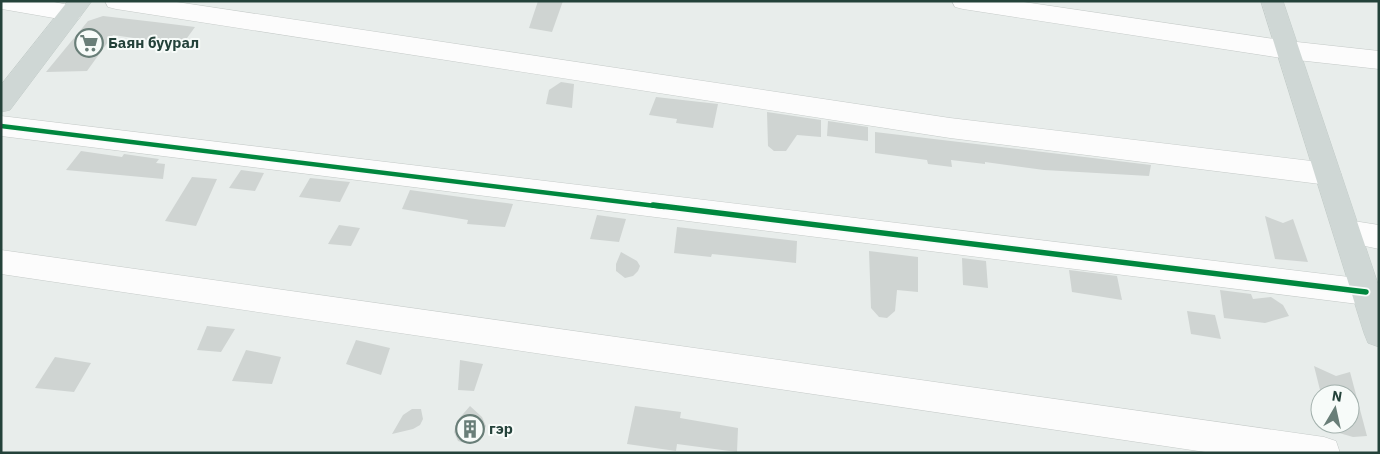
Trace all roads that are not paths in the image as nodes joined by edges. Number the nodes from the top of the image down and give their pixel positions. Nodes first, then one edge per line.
1 (2, 1) edge
2 (116, 1) edge
3 (964, 1) edge
4 (1272, 1) edge
5 (76, 7) edge
6 (1288, 50) junction
7 (1379, 60) edge
8 (1, 103) edge
9 (1, 126) edge
10 (1328, 174) junction
11 (1347, 232) junction
12 (1379, 237) edge
13 (1, 262) edge
14 (1366, 292) junction
15 (1379, 332) edge
16 (1324, 453) edge

1 - 5 street
2 - 10 street
3 - 6 street
4 - 6 main road
5 - 8 main road
6 - 7 street
6 - 10 main road
9 - 14 street
10 - 11 main road
11 - 12 street
11 - 14 main road
13 - 16 street
14 - 15 main road

